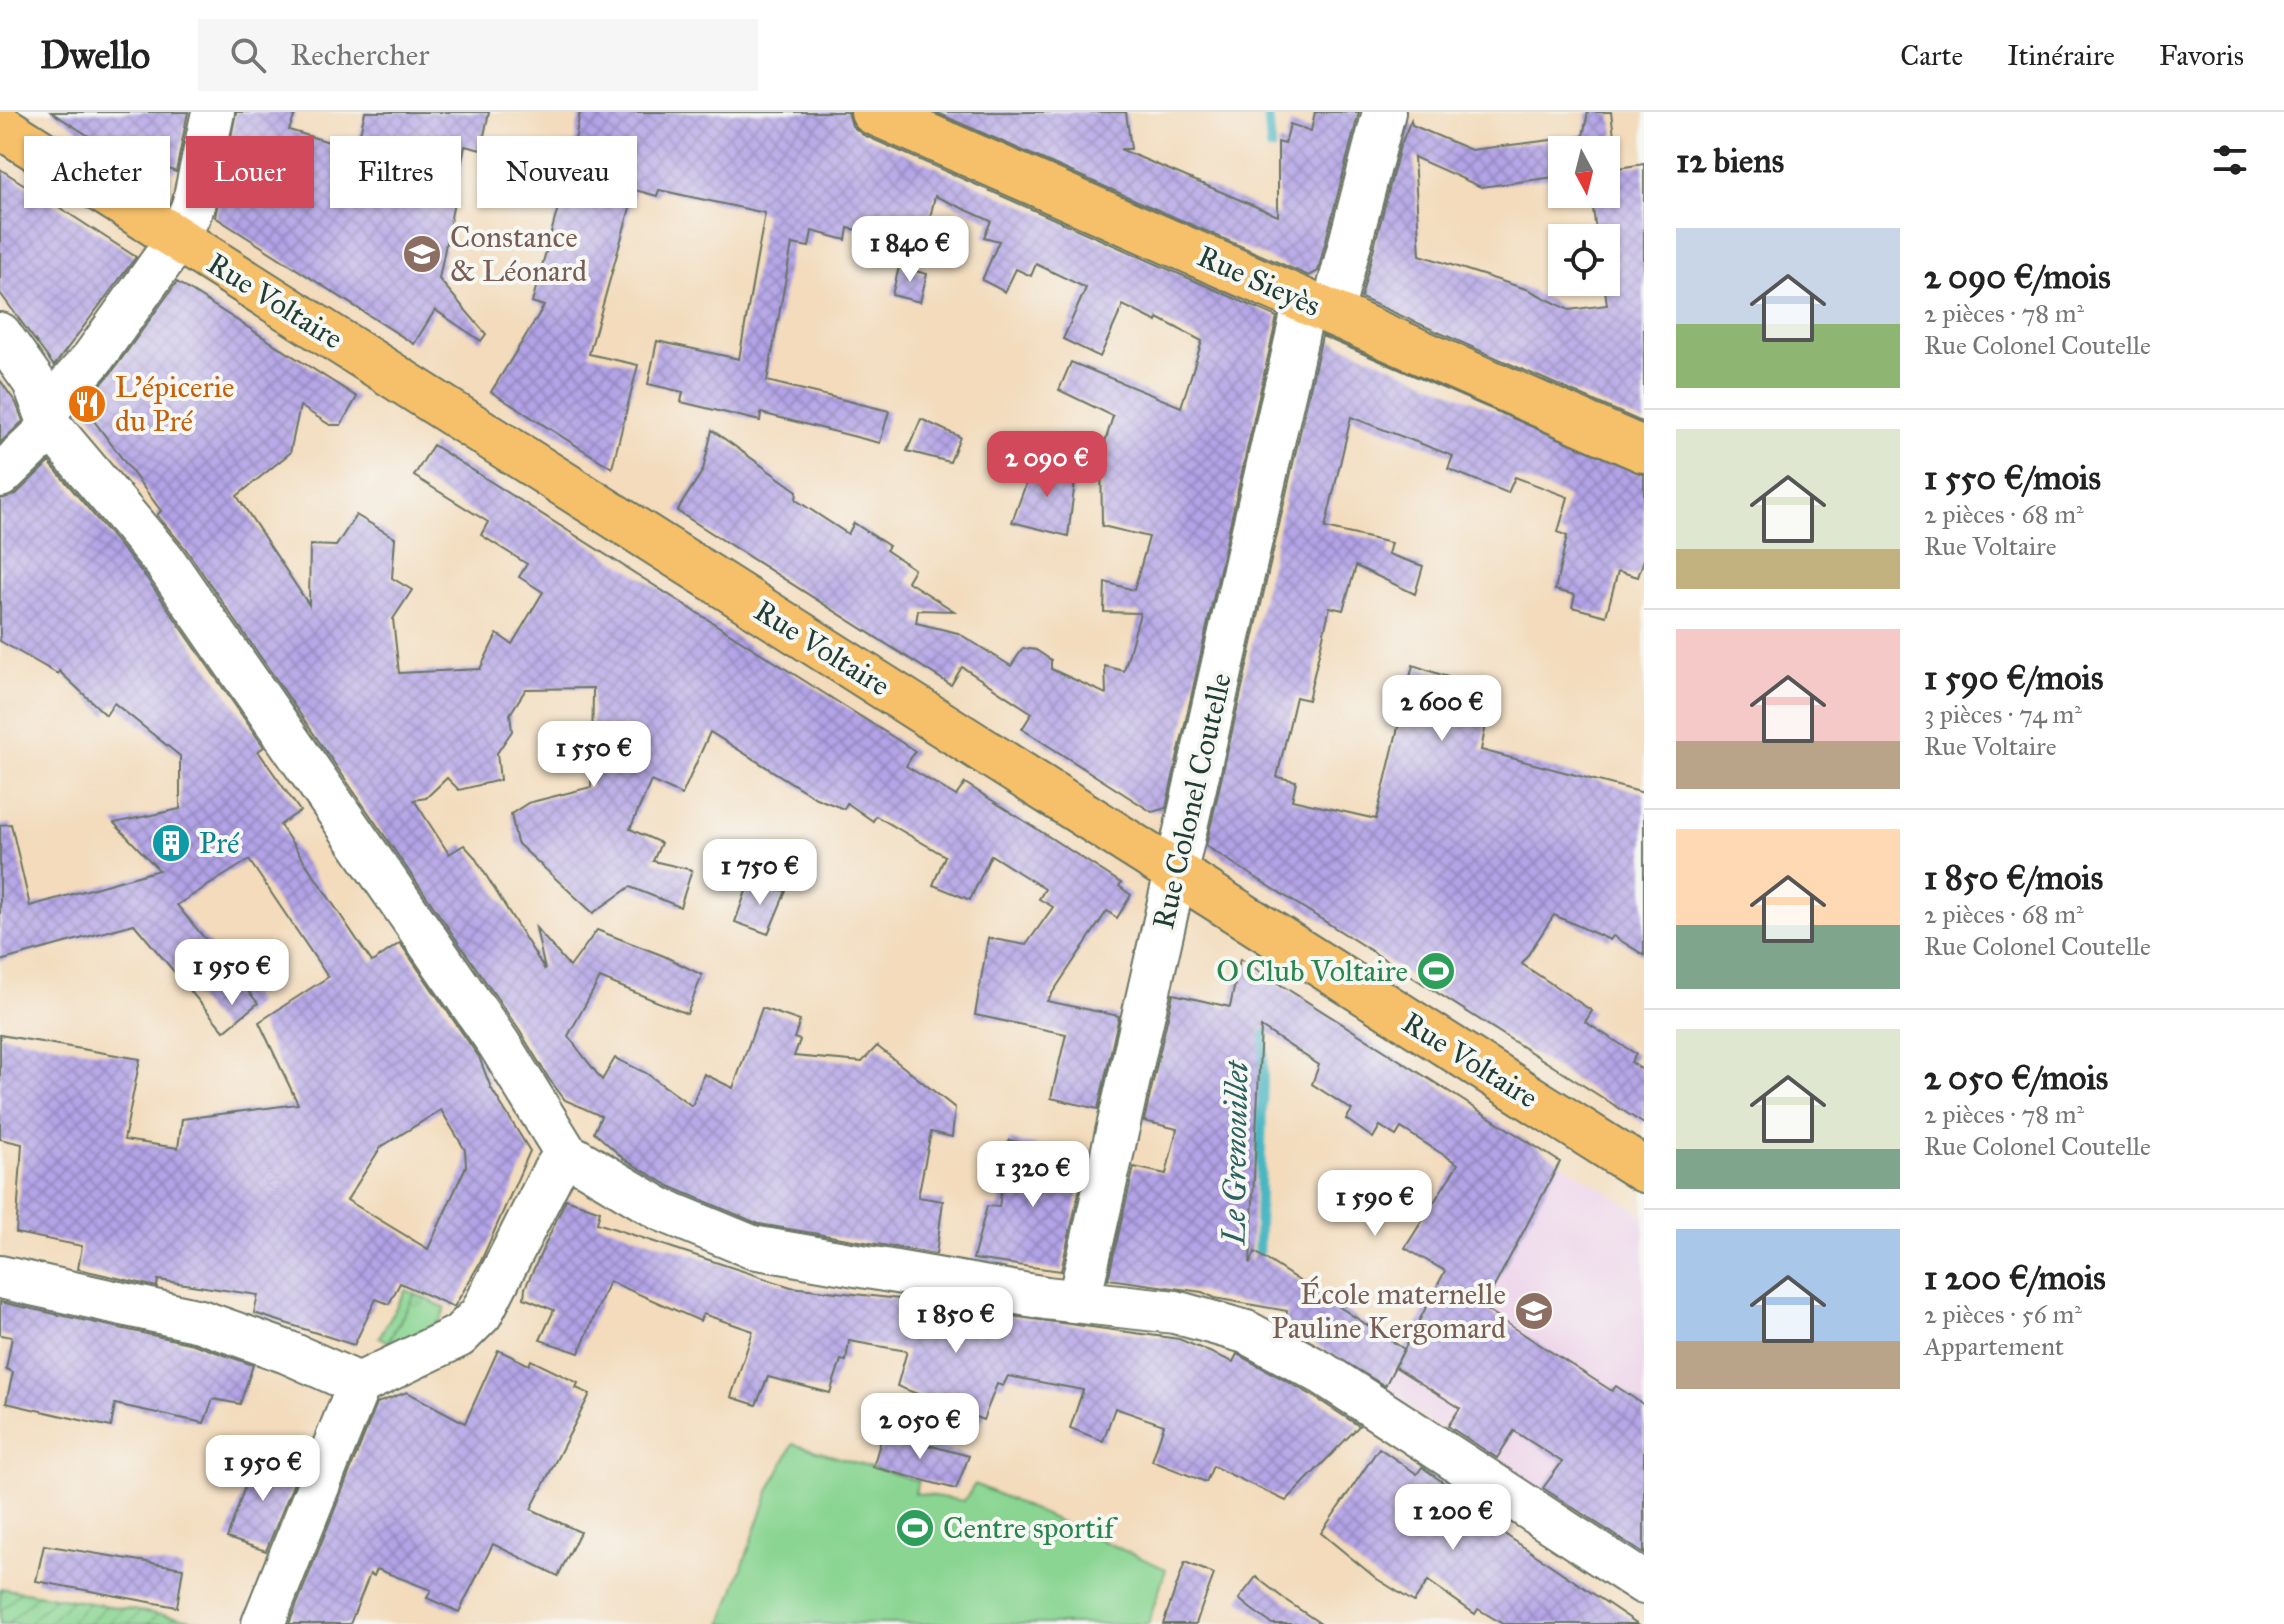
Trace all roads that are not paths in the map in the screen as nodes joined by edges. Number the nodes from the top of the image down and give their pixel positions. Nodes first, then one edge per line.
1 (213, 112) edge
2 (873, 112) edge
3 (1384, 112) edge
4 (0, 126) edge
5 (178, 239) junction
6 (1318, 307) junction
7 (0, 334) edge
8 (49, 418) junction
9 (1644, 450) edge
10 (0, 476) edge
11 (1176, 873) junction
12 (566, 1153) junction
13 (1644, 1170) edge
14 (0, 1277) edge
15 (1079, 1300) junction
16 (359, 1384) junction
17 (1644, 1583) edge
18 (263, 1624) edge

1 - 5 street
2 - 6 main road, Rue Sieyès
3 - 6 street, Rue Colonel Coutelle
4 - 5 main road, Rue Voltaire
5 - 8 street
5 - 11 main road, Rue Voltaire
6 - 9 main road, Rue Sieyès
6 - 11 street, Rue Colonel Coutelle
7 - 8 street
8 - 10 street
8 - 12 street
11 - 13 main road, Rue Voltaire
11 - 15 street, Rue Colonel Coutelle
12 - 15 street
12 - 16 street
14 - 16 street
15 - 17 street
16 - 18 street

